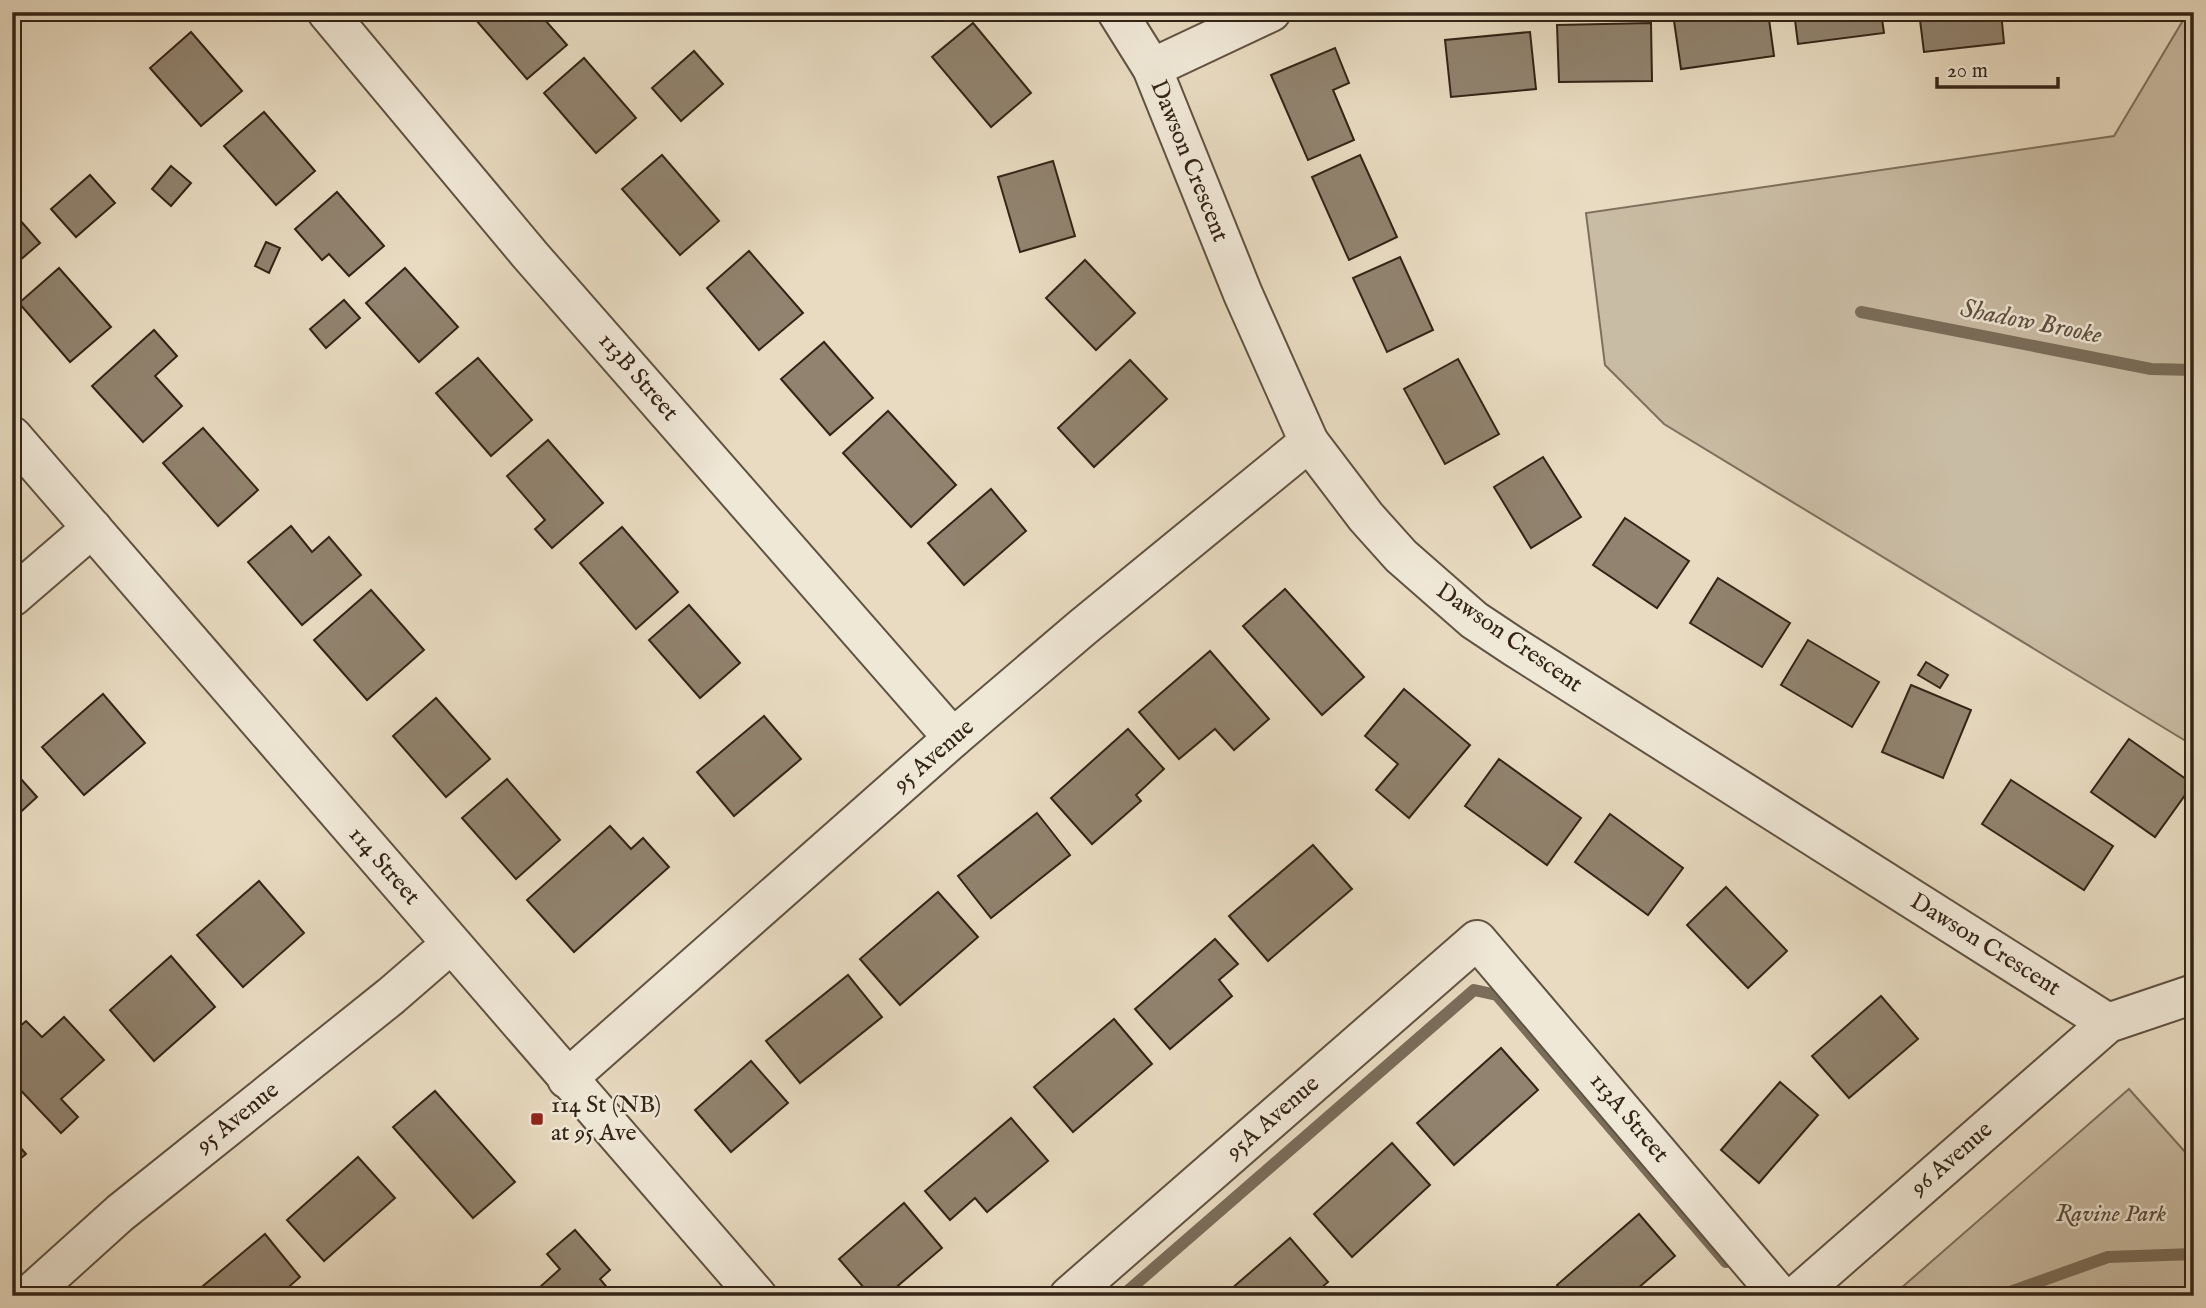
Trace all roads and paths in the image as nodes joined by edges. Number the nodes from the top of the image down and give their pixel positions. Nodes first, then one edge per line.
1 (327, 12) edge
2 (1117, 12) edge
3 (1271, 12) edge
4 (1152, 68) junction
5 (12, 436) edge
6 (1309, 442) junction
7 (92, 528) junction
8 (12, 597) edge
9 (953, 738) junction
10 (1477, 940) joint
11 (451, 944) junction
12 (2194, 994) edge
13 (2108, 1023) junction
14 (567, 1079) junction
15 (28, 1296) edge
16 (757, 1296) edge
17 (1069, 1296) edge
18 (1780, 1296) edge
19 (1796, 1296) edge

1 - 9 street, 113B Street
2 - 4 street, Dawson Crescent
3 - 4 street
4 - 6 street, Dawson Crescent
5 - 7 street, 114 Street
6 - 9 street, 95 Avenue
6 - 13 street, Dawson Crescent
7 - 8 street
7 - 11 street, 114 Street
9 - 14 street, 95 Avenue
10 - 17 street, 95A Avenue
10 - 18 street, 113A Street
11 - 14 street, 114 Street
11 - 15 street, 95 Avenue
12 - 13 street
13 - 19 street, 96 Avenue
14 - 16 street, 114 Street

